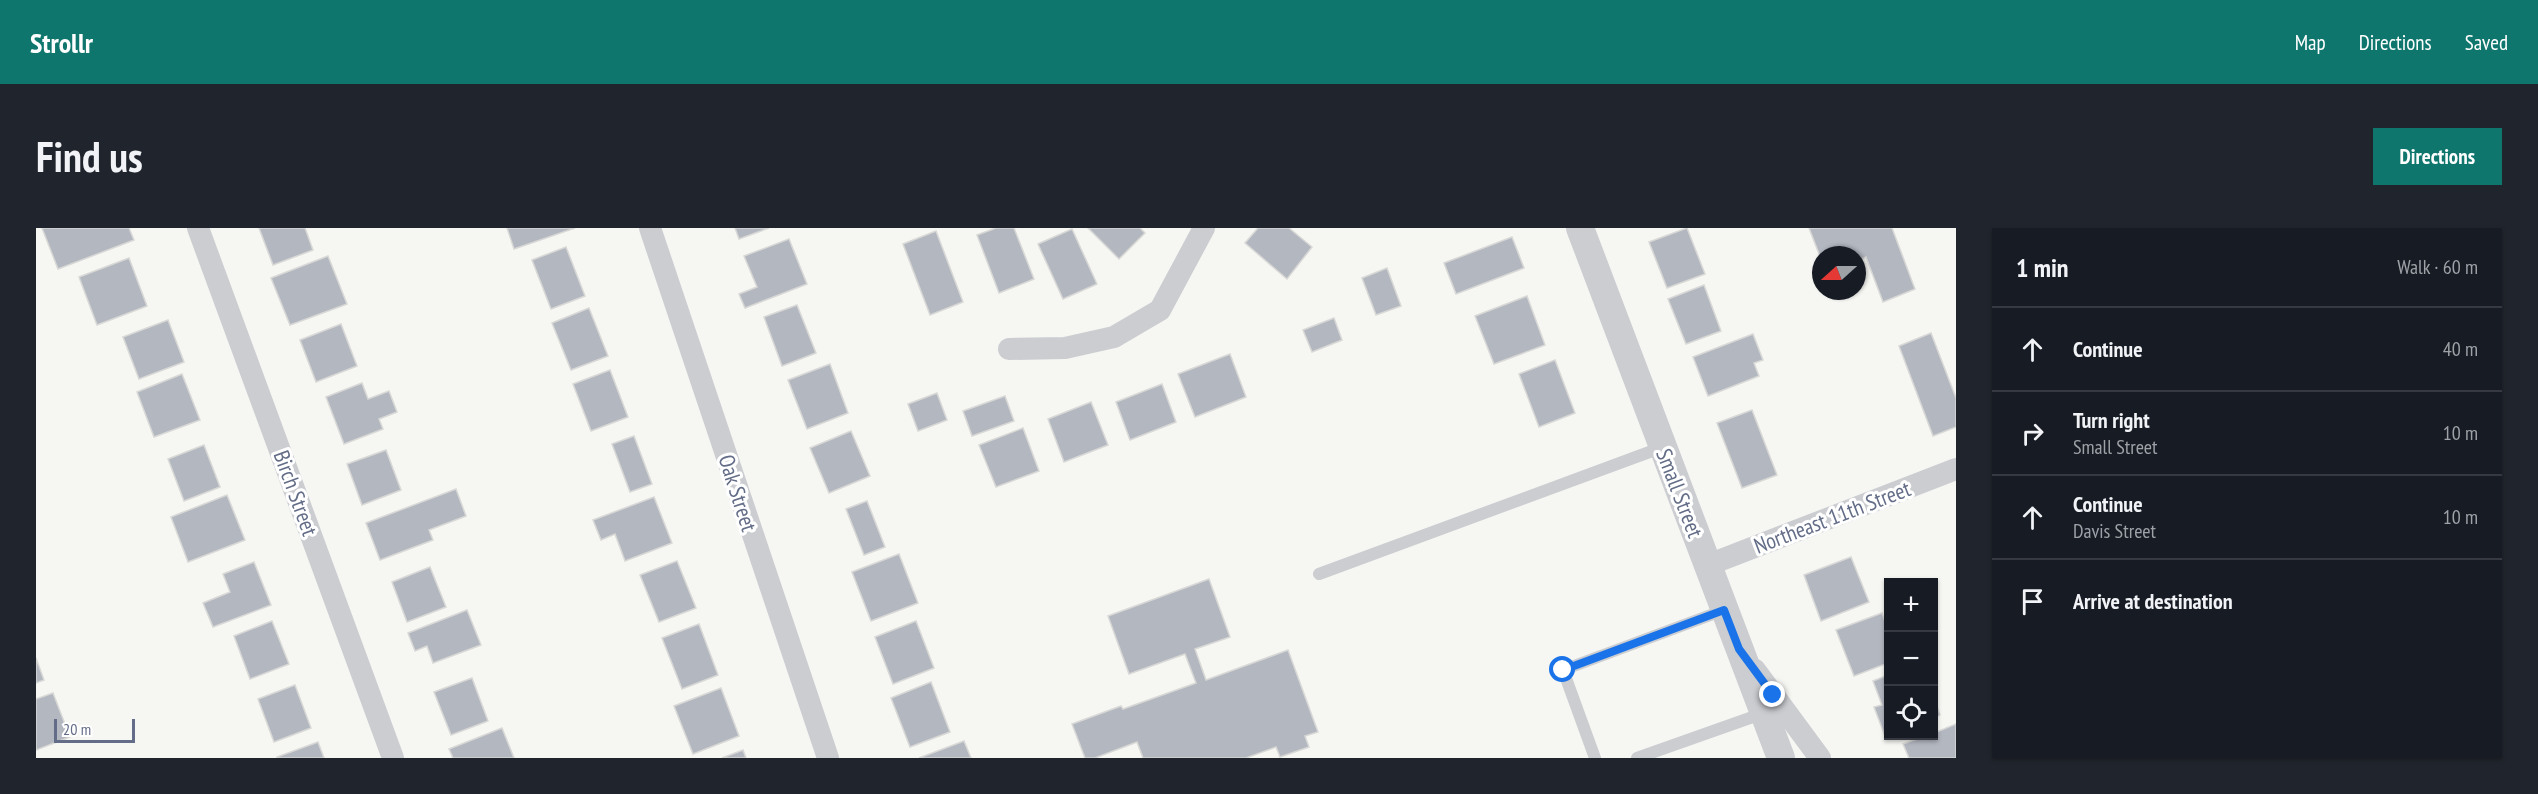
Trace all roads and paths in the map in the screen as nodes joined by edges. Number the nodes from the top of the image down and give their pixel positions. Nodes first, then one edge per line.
1 (198, 228) edge
2 (650, 228) edge
3 (1204, 228) edge
4 (1580, 228) edge
5 (1009, 349) dead end
6 (1663, 447) junction
7 (1956, 469) edge
8 (1708, 565) junction
9 (1319, 574) dead end
10 (1724, 610) junction
11 (1739, 649) junction
12 (1764, 713) junction
13 (393, 758) edge
14 (828, 758) edge
15 (1595, 758) edge
16 (1636, 758) edge
17 (1781, 758) edge
18 (1820, 758) edge

1 - 13 street, Birch Street
2 - 14 street, Oak Street
3 - 5 street
4 - 6 street, Small Street
6 - 8 street, Small Street
6 - 9 lane
7 - 8 street, Northeast 11th Street
8 - 10 street, Small Street
10 - 11 street, Small Street
10 - 15 lane
11 - 12 street, Small Street
11 - 18 street
12 - 16 lane
12 - 17 street, Small Street

